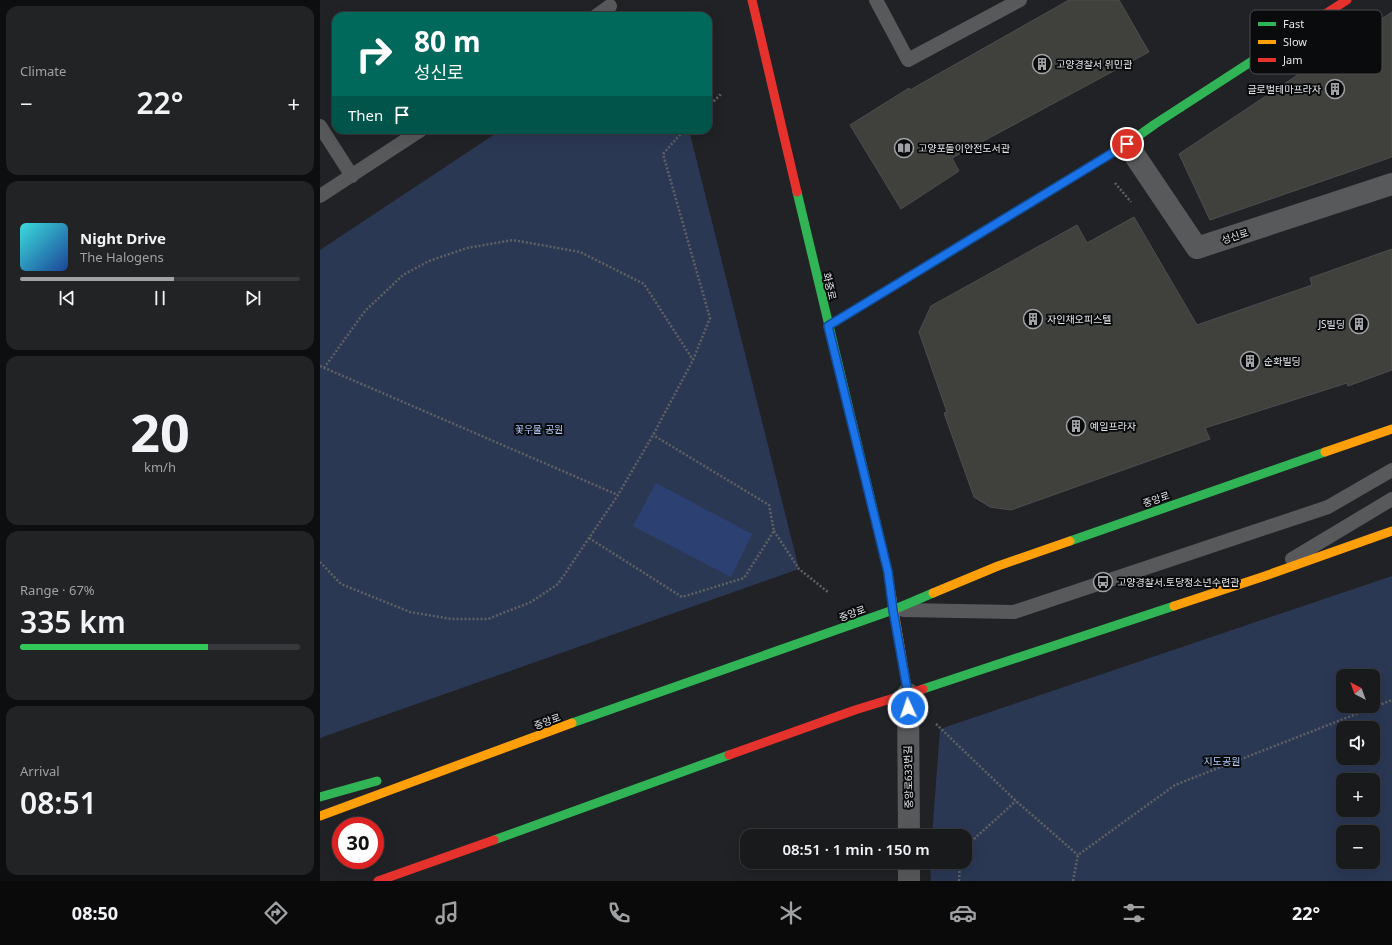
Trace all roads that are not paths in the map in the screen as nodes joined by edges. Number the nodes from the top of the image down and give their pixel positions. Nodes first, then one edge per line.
1 (752, 0) edge
2 (876, 0) edge
3 (1020, 0) edge
4 (1348, 0) edge
5 (610, 6) dead end
6 (1332, 10) edge
7 (602, 12) edge
8 (1250, 63) edge
9 (320, 126) edge
10 (415, 134) edge
11 (1127, 144) junction
12 (352, 176) junction
13 (1392, 184) edge
14 (320, 196) edge
15 (828, 326) junction
16 (1392, 429) edge
17 (1392, 470) edge
18 (1392, 499) edge
19 (1392, 531) edge
20 (1258, 578) junction
21 (893, 610) junction
22 (908, 694) junction
23 (536, 736) junction
24 (420, 769) dead end
25 (389, 778) dead end
26 (320, 798) edge
27 (320, 816) edge
28 (909, 829) edge
29 (484, 843) junction
30 (909, 869) edge
31 (417, 878) dead end
32 (378, 881) edge
33 (909, 881) edge

1 - 15 main road, 화중로
2 - 3 lane
4 - 6 main road
5 - 7 lane
8 - 11 main road
9 - 12 lane
10 - 12 lane
11 - 13 street, 성신로
11 - 15 main road
12 - 14 lane
15 - 21 main road, 화중로
16 - 21 main road, 중앙로
17 - 21 lane
18 - 20 lane
19 - 20 main road
20 - 22 main road
21 - 22 main road, 화중로
21 - 23 main road, 중앙로
22 - 28 street, 중앙로633번길
22 - 29 main road
23 - 24 main road
23 - 27 main road, 중앙로
25 - 26 main road
29 - 31 main road
29 - 32 main road
30 - 33 street

